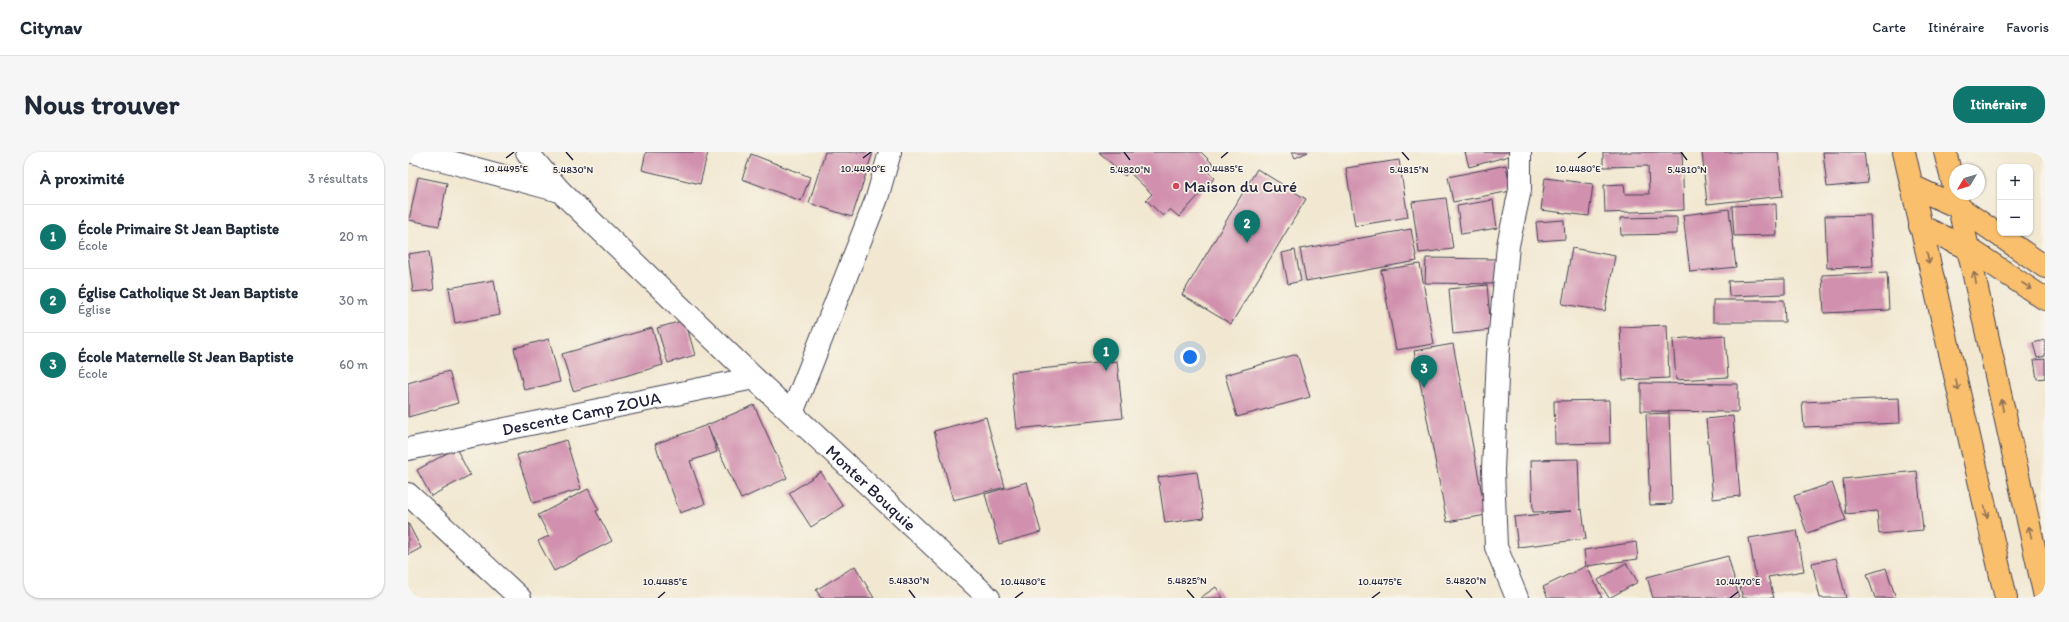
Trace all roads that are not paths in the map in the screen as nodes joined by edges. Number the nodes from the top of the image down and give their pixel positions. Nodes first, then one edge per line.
1 (413, 152) edge
2 (527, 152) edge
3 (890, 152) edge
4 (1520, 152) edge
5 (1904, 152) edge
6 (1945, 152) edge
7 (1949, 167) edge
8 (1912, 186) junction
9 (560, 191) junction
10 (1949, 196) edge
11 (1957, 200) edge
12 (1960, 200) edge
13 (1920, 226) junction
14 (1968, 248) junction
15 (2045, 267) edge
16 (2045, 299) edge
17 (754, 378) junction
18 (792, 413) junction
19 (408, 449) edge
20 (408, 494) edge
21 (2045, 597) edge
22 (520, 598) edge
23 (989, 598) edge
24 (1517, 598) edge
25 (2006, 598) edge

1 - 9 street
2 - 9 street, Monter Bouquie
3 - 18 street
4 - 24 street
5 - 8 main road
6 - 7 main road
8 - 10 main road
8 - 13 main road
9 - 17 street, Monter Bouquie
11 - 14 main road
12 - 15 main road
13 - 14 main road
13 -> 25 main road
14 -> 16 main road
21 -> 14 main road
17 - 18 street, Monter Bouquie
17 - 19 street, Descente Camp ZOUA
18 - 23 street, Monter Bouquie
20 - 22 street

